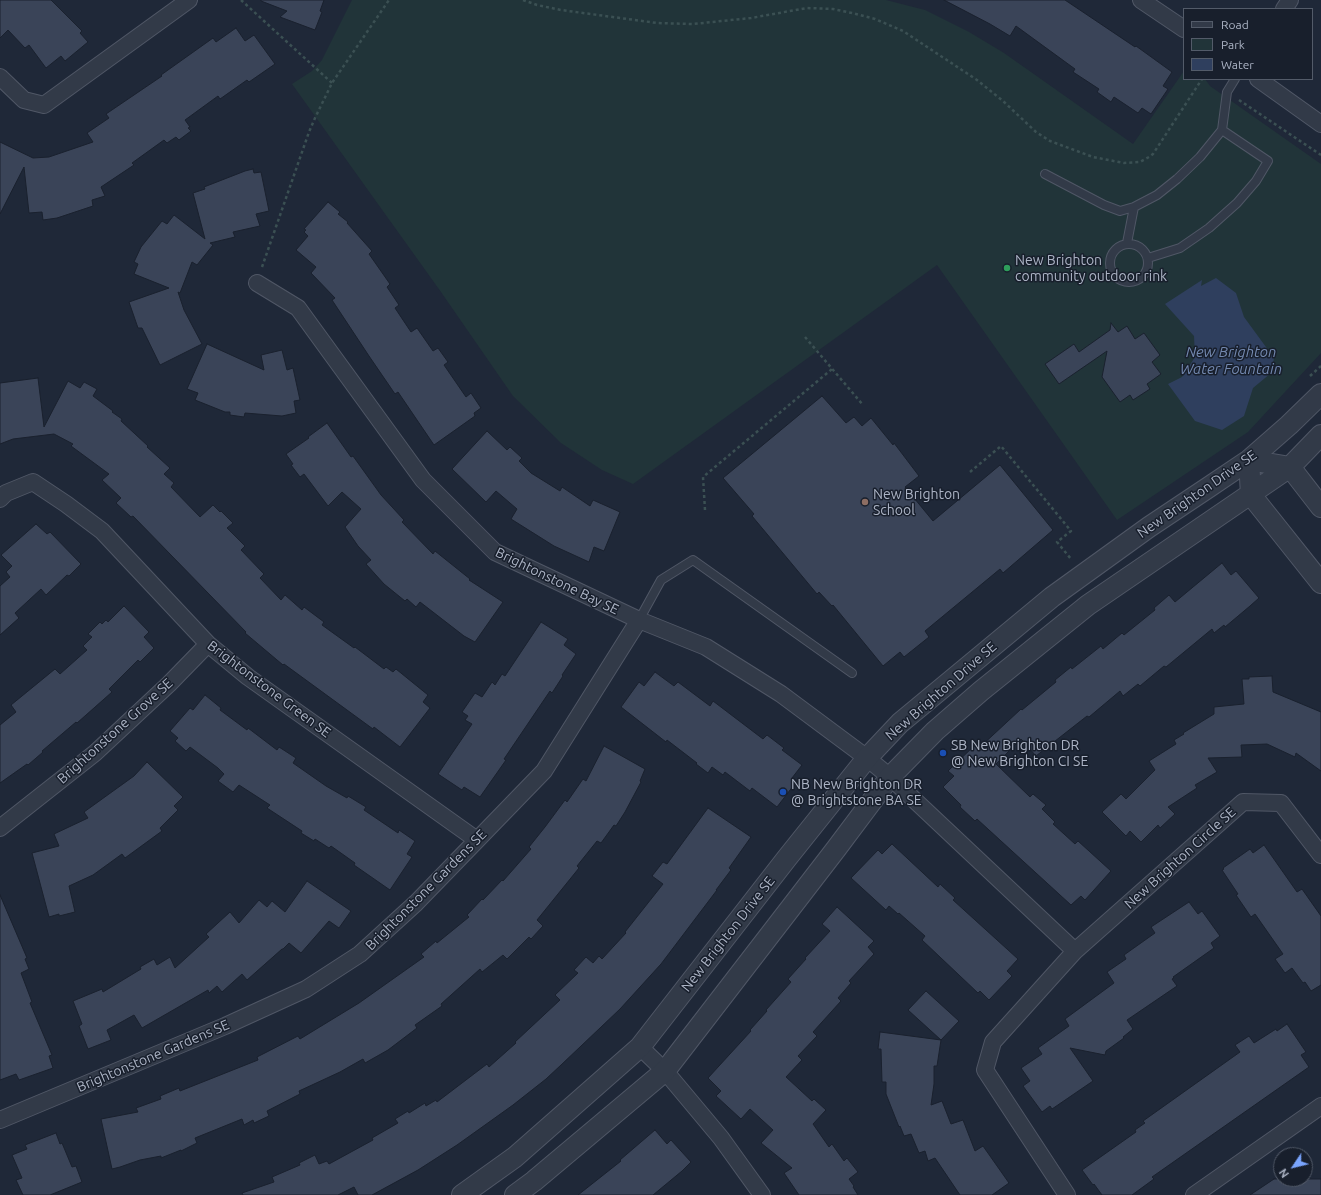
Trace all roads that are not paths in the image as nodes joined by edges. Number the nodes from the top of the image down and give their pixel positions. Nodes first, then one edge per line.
1 (189, 0) edge
2 (1141, 0) edge
3 (1183, 28) edge
4 (0, 76) edge
5 (1234, 80) edge
6 (1259, 80) edge
7 (1321, 124) edge
8 (1222, 130) junction
9 (1045, 174) dead end
10 (1134, 207) junction
11 (1127, 244) junction
12 (1148, 258) junction
13 (257, 283) road end
14 (1321, 394) edge
15 (1321, 435) edge
16 (1249, 460) junction
17 (1290, 467) junction
18 (1251, 495) junction
19 (0, 499) edge
20 (1321, 507) edge
21 (1321, 583) edge
22 (639, 620) junction
23 (208, 644) junction
24 (852, 673) dead end
25 (867, 758) junction
26 (890, 777) junction
27 (0, 828) edge
28 (477, 840) junction
29 (1321, 855) edge
30 (1075, 951) junction
31 (640, 1047) junction
32 (665, 1071) junction
33 (1321, 1106) edge
34 (0, 1120) edge
35 (462, 1195) edge
36 (515, 1195) edge
37 (762, 1195) edge
38 (1067, 1195) edge
39 (1194, 1195) edge

1 - 4 street
2 - 3 street
5 - 8 lane
6 - 7 street
8 - 10 lane
8 - 12 lane
9 - 10 lane
10 - 11 lane
11 - 12 lane
11 - 12 lane
13 - 22 street, Brightonstone Bay SE
14 - 16 street, New Brighton Drive SE
15 - 17 street, New Brighton Drive SE
16 - 17 street
16 - 18 street
16 - 25 street, New Brighton Drive SE
17 - 18 street, New Brighton Drive SE
17 - 20 street
18 - 21 street
18 - 26 street, New Brighton Drive SE
19 - 23 street, Brightonstone Green SE
22 - 24 lane
22 - 25 street, Brightonstone Bay SE
22 - 28 street, Brightonstone Gardens SE
23 - 27 street, Brightonstone Grove SE
23 - 28 street, Brightonstone Green SE
25 - 26 street
25 - 31 street, New Brighton Drive SE
26 - 30 street
26 - 32 street, New Brighton Drive SE
28 - 34 street, Brightonstone Gardens SE
29 - 30 street, New Brighton Circle SE
30 - 38 street, New Brighton Circle SE
31 - 32 street
31 - 35 street, New Brighton Drive SE
32 - 36 street, New Brighton Drive SE
32 - 37 street
33 - 39 street

